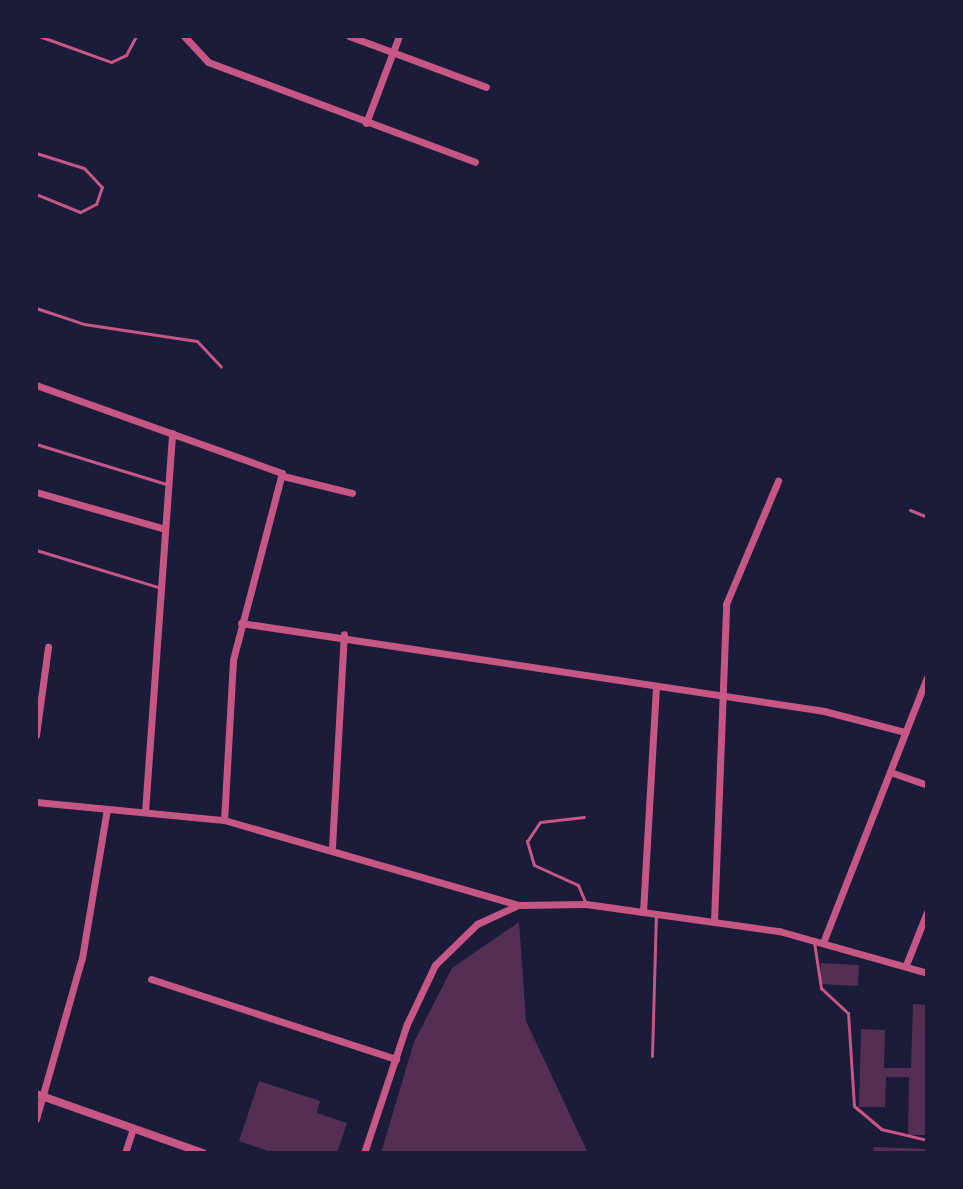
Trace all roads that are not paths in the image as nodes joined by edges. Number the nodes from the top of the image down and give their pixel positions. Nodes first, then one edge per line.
1 (39, 36) edge
2 (136, 36) edge
3 (184, 36) edge
4 (349, 36) edge
5 (399, 36) edge
6 (393, 54) junction
7 (486, 87) dead end
8 (366, 123) junction
9 (36, 153) edge
10 (475, 162) dead end
11 (36, 194) edge
12 (36, 308) edge
13 (221, 367) dead end
14 (36, 385) edge
15 (172, 433) junction
16 (36, 444) edge
17 (283, 476) junction
18 (778, 481) dead end
19 (168, 485) junction
20 (36, 492) edge
21 (352, 493) dead end
22 (910, 510) dead end
23 (927, 517) edge
24 (165, 529) junction
25 (36, 550) edge
26 (158, 587) junction
27 (241, 623) junction
28 (344, 634) junction
29 (48, 647) dead end
30 (927, 677) edge
31 (656, 687) junction
32 (924, 694) edge
33 (720, 695) junction
34 (905, 732) junction
35 (36, 735) edge
36 (890, 772) junction
37 (927, 785) edge
38 (36, 802) edge
39 (107, 809) junction
40 (145, 812) junction
41 (584, 817) dead end
42 (224, 820) junction
43 (332, 847) junction
44 (586, 904) junction
45 (518, 905) junction
46 (643, 912) junction
47 (927, 912) edge
48 (656, 914) junction
49 (714, 922) junction
50 (819, 939) junction
51 (906, 965) junction
52 (927, 973) edge
53 (151, 979) dead end
54 (652, 1056) dead end
55 (396, 1059) junction
56 (40, 1095) edge
57 (36, 1119) edge
58 (133, 1128) junction
59 (927, 1140) edge
60 (125, 1153) edge
61 (203, 1153) edge
62 (364, 1153) edge

1 - 2 lane
3 - 8 street
4 - 6 street
5 - 6 street
6 - 7 street
6 - 8 street
8 - 10 street
9 - 11 lane
12 - 13 lane
14 - 15 street
15 - 17 street
15 - 19 street
16 - 19 lane
17 - 21 street
17 - 27 street
18 - 33 street
19 - 24 street
20 - 24 street
22 - 23 lane
24 - 26 street
25 - 26 lane
26 - 40 street
27 - 28 street
27 - 42 street
28 - 31 street
28 - 43 street
29 - 35 street
30 - 32 street
31 - 33 street
31 - 46 street
32 - 34 street
33 - 34 street
33 - 49 street
34 - 36 street
36 - 37 street
36 - 50 street
38 - 39 street
39 - 40 street
39 - 56 street
40 - 42 street
41 - 44 lane
42 - 43 street
43 - 45 street
44 - 45 street
44 - 46 street
45 - 55 street
46 - 48 street
47 - 51 street
48 - 49 street
48 - 54 lane
49 - 50 street
50 - 51 street
50 - 59 lane
51 - 52 street
53 - 55 street
55 - 62 street
56 - 57 street
56 - 58 street
58 - 60 street
58 - 61 street

